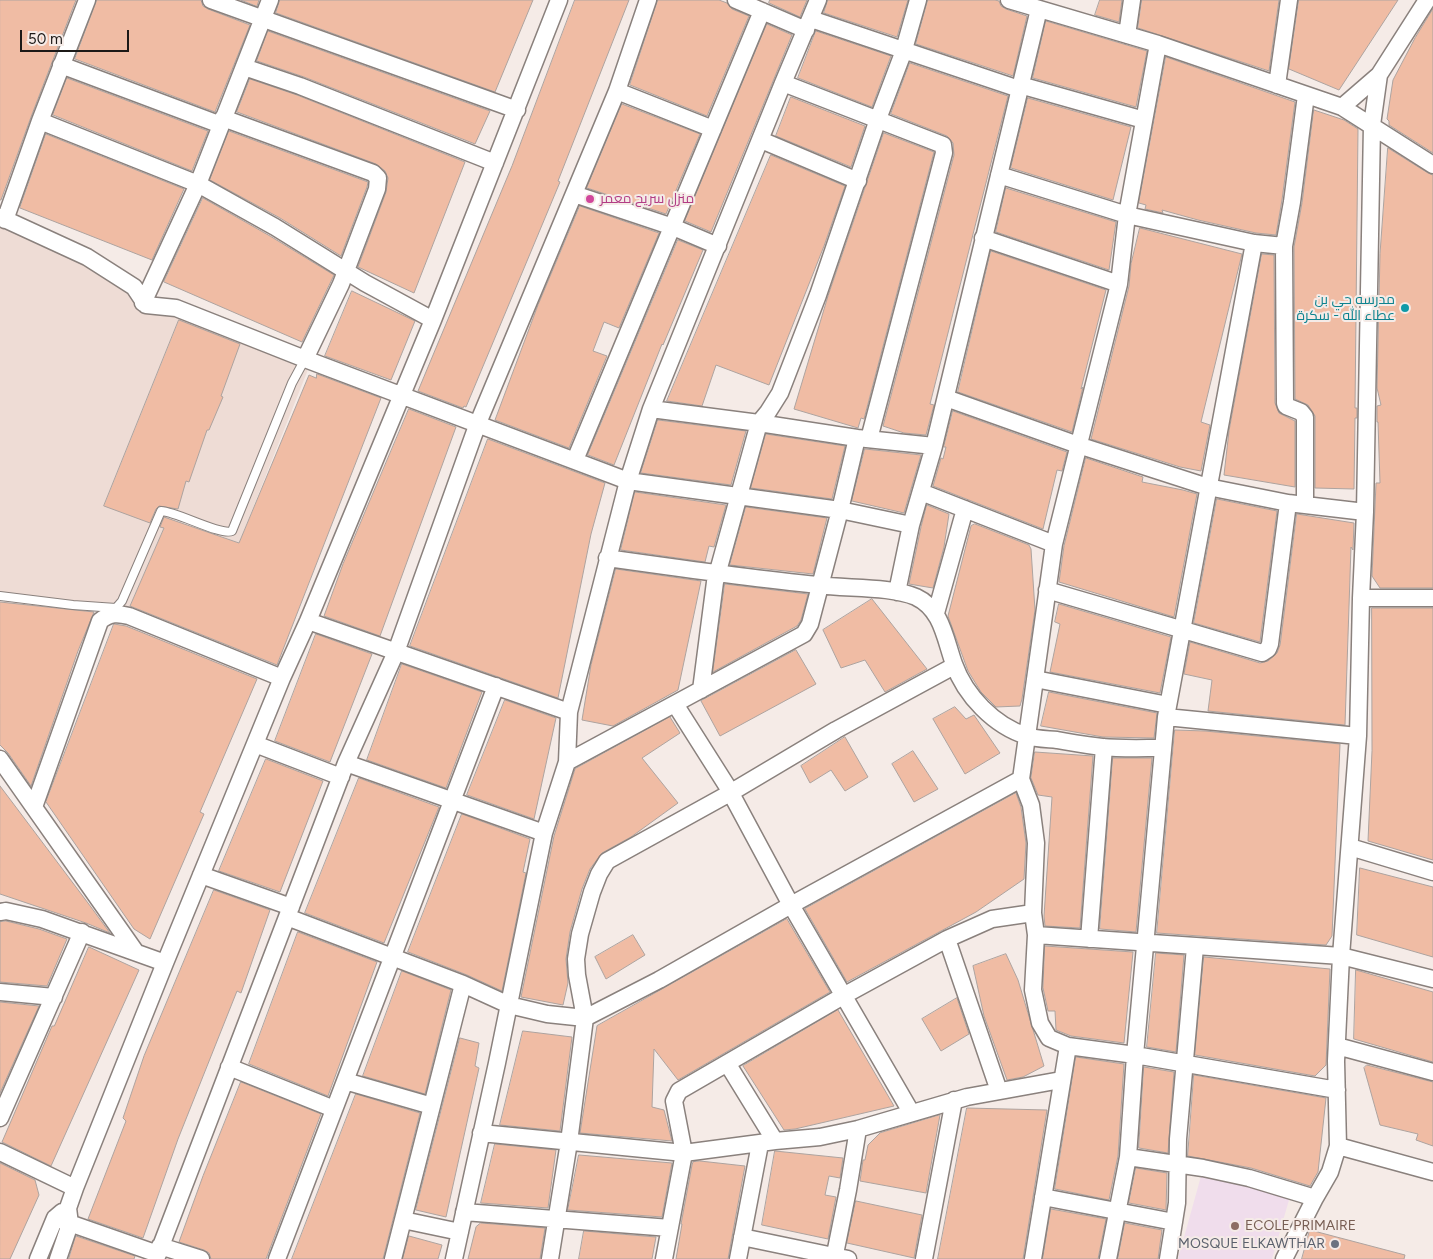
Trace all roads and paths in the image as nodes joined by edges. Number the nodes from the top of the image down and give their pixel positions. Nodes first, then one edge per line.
1 (87, 0) edge
2 (211, 0) edge
3 (270, 0) edge
4 (559, 0) edge
5 (648, 0) edge
6 (736, 0) edge
7 (818, 0) edge
8 (918, 0) edge
9 (1009, 0) edge
10 (1132, 0) edge
11 (1289, 0) edge
12 (1427, 3) edge
13 (1039, 9) junction
14 (762, 11) junction
15 (263, 18) junction
16 (809, 25) junction
17 (1127, 35) junction
18 (1158, 44) junction
19 (904, 51) junction
20 (61, 65) junction
21 (244, 67) junction
22 (1379, 75) junction
23 (783, 83) junction
24 (1278, 85) junction
25 (1020, 87) junction
26 (617, 91) junction
27 (1306, 95) junction
28 (1342, 107) junction
29 (517, 110) junction
30 (878, 119) junction
31 (1144, 120) junction
32 (40, 121) junction
33 (222, 122) junction
34 (1372, 125) junction
35 (713, 129) junction
36 (760, 140) junction
37 (495, 163) junction
38 (1433, 165) edge
39 (999, 175) junction
40 (858, 181) junction
41 (198, 184) junction
42 (574, 194) junction
43 (1127, 215) junction
44 (3, 219) edge
45 (673, 227) junction
46 (983, 238) junction
47 (1254, 243) junction
48 (718, 246) junction
49 (1284, 246) junction
50 (346, 271) junction
51 (1119, 284) junction
52 (143, 303) junction
53 (433, 320) junction
54 (305, 359) junction
55 (401, 394) junction
56 (946, 398) junction
57 (651, 410) junction
58 (478, 423) junction
59 (758, 423) junction
60 (863, 438) junction
61 (1078, 445) junction
62 (934, 446) junction
63 (575, 460) junction
64 (628, 480) junction
65 (1208, 488) junction
66 (921, 492) junction
67 (737, 495) junction
68 (1288, 503) junction
69 (1305, 504) junction
70 (965, 509) junction
71 (840, 510) junction
72 (1365, 512) junction
73 (911, 525) junction
74 (1054, 544) junction
75 (608, 558) junction
76 (716, 574) junction
77 (821, 586) junction
78 (1047, 590) junction
79 (897, 592) junction
80 (0, 596) edge
81 (1361, 598) junction
82 (1433, 598) edge
83 (936, 613) junction
84 (308, 621) junction
85 (1182, 628) junction
86 (396, 652) junction
87 (954, 666) junction
88 (282, 678) junction
89 (1035, 679) junction
90 (496, 686) junction
91 (701, 690) junction
92 (675, 704) junction
93 (1167, 711) junction
94 (569, 712) junction
95 (1027, 736) junction
96 (1358, 736) junction
97 (255, 744) junction
98 (1104, 747) junction
99 (1163, 748) junction
100 (0, 759) edge
101 (567, 762) junction
102 (343, 770) junction
103 (5, 773) edge
104 (1021, 779) junction
105 (730, 793) junction
106 (452, 801) junction
107 (34, 807) junction
108 (544, 833) junction
109 (1350, 847) junction
110 (1433, 872) edge
111 (201, 876) junction
112 (791, 904) junction
113 (0, 912) edge
114 (289, 912) junction
115 (1033, 913) junction
116 (82, 932) junction
117 (1036, 935) junction
118 (947, 939) junction
119 (1089, 939) junction
120 (1146, 943) junction
121 (1195, 946) junction
122 (135, 951) junction
123 (1341, 956) junction
124 (392, 957) junction
125 (165, 963) junction
126 (1433, 979) edge
127 (463, 984) junction
128 (0, 992) edge
129 (843, 996) junction
130 (54, 997) junction
131 (510, 1005) junction
132 (585, 1018) junction
133 (1068, 1046) junction
134 (1337, 1046) junction
135 (1135, 1055) junction
136 (727, 1063) junction
137 (1183, 1064) junction
138 (229, 1068) junction
139 (1433, 1072) edge
140 (8, 1080) edge
141 (1061, 1080) junction
142 (345, 1081) junction
143 (1337, 1090) junction
144 (999, 1091) junction
145 (954, 1100) junction
146 (432, 1106) junction
147 (334, 1109) junction
148 (911, 1112) junction
149 (0, 1118) edge
150 (858, 1129) junction
151 (481, 1134) junction
152 (569, 1142) junction
153 (767, 1142) junction
154 (1338, 1146) junction
155 (0, 1152) edge
156 (684, 1153) junction
157 (1128, 1157) junction
158 (1178, 1165) junction
159 (1433, 1172) edge
160 (75, 1188) junction
161 (1042, 1197) junction
162 (1315, 1198) junction
163 (464, 1212) junction
164 (1117, 1213) junction
165 (69, 1216) junction
166 (556, 1218) junction
167 (403, 1220) junction
168 (1174, 1222) junction
169 (670, 1228) junction
170 (460, 1232) junction
171 (742, 1237) junction
172 (158, 1253) edge
173 (839, 1258) edge
174 (38, 1259) edge
175 (58, 1259) edge
176 (201, 1259) edge
177 (277, 1259) edge
178 (393, 1259) edge
179 (454, 1259) edge
180 (550, 1259) edge
181 (664, 1259) edge
182 (738, 1259) edge
183 (924, 1259) edge
184 (1033, 1259) edge
185 (1108, 1259) edge
186 (1168, 1259) edge
187 (1284, 1259) edge

1 - 20 street
2 - 15 street
3 - 15 street
4 - 29 street
5 - 26 street
6 - 14 street
7 - 16 street
8 - 19 street
9 - 13 street
10 - 17 street
11 - 24 street
12 - 22 street
13 - 17 street
13 - 25 street
14 - 16 street
14 - 35 street
15 - 21 street
15 - 29 street
16 - 19 street
16 - 23 street
17 - 18 street
18 - 24 street
18 - 31 street
19 - 25 street
19 - 30 street
20 - 32 street
20 - 33 street
21 - 33 street
21 - 37 street
22 - 28 street
22 - 34 street
23 - 30 street
23 - 36 street
24 - 27 street
25 - 31 street
25 - 39 street
26 - 35 street
26 - 42 street
27 - 28 street
27 - 49 street
28 - 34 street
29 - 37 street
30 - 40 street
30 - 60 street
31 - 43 street
32 - 41 street
32 - 44 street
33 - 41 street
33 - 50 street
34 - 38 street
34 - 72 street
35 - 45 street
36 - 40 street
36 - 48 street
37 - 53 street
39 - 43 street
39 - 46 street
40 - 59 street
41 - 50 street
41 - 52 street
42 - 45 street
42 - 58 street
43 - 47 street
43 - 51 street
44 - 52 street
45 - 48 street
45 - 63 street
46 - 51 street
46 - 56 street
47 - 49 street
47 - 65 street
48 - 57 street
49 - 69 street
50 - 53 street
50 - 54 street
51 - 61 street
52 - 54 street
53 - 55 street
54 - 55 street
54 - 80 lane
55 - 58 street
55 - 84 street
56 - 61 street
56 - 62 street
57 - 59 street
57 - 64 street
58 - 63 street
58 - 86 street
59 - 60 street
59 - 67 street
60 - 62 street
60 - 71 street
61 - 65 street
61 - 74 street
62 - 66 street
63 - 64 street
64 - 67 street
64 - 75 street
65 - 68 street
65 - 85 street
66 - 70 street
66 - 73 street
67 - 71 street
67 - 76 street
68 - 69 street
68 - 85 street
69 - 72 street
70 - 74 street
70 - 83 street
71 - 73 street
71 - 77 street
72 - 81 street
73 - 79 street
74 - 78 street
75 - 76 street
75 - 94 street
76 - 77 street
76 - 91 street
77 - 79 street
77 - 91 street
78 - 85 street
78 - 89 street
79 - 83 street
81 - 82 street
81 - 96 street
83 - 87 street
84 - 86 street
84 - 88 street
85 - 93 street
86 - 90 street
86 - 102 street
87 - 95 street
87 - 105 street
88 - 97 street
88 - 107 street
89 - 93 street
89 - 95 street
90 - 94 street
90 - 106 street
91 - 92 street
92 - 101 street
92 - 105 street
93 - 96 street
93 - 99 street
94 - 101 street
95 - 98 street
95 - 104 street
96 - 109 street
97 - 102 street
97 - 111 street
98 - 99 street
98 - 119 street
99 - 120 street
100 - 103 street
101 - 108 street
102 - 106 street
102 - 114 street
103 - 107 street
104 - 112 street
104 - 115 street
105 - 112 street
105 - 132 street
106 - 108 street
106 - 124 street
107 - 122 street
108 - 131 street
109 - 110 street
109 - 123 street
111 - 114 street
111 - 125 street
112 - 129 street
112 - 132 street
113 - 116 street
114 - 124 street
114 - 138 street
115 - 117 street
115 - 118 street
116 - 122 street
116 - 130 street
117 - 119 street
117 - 133 street
118 - 129 street
118 - 144 street
119 - 120 street
120 - 121 street
120 - 135 street
121 - 123 street
121 - 137 street
122 - 125 street
123 - 126 street
123 - 134 street
124 - 127 street
124 - 142 street
125 - 160 street
127 - 131 street
127 - 146 street
128 - 130 street
129 - 136 street
129 - 148 street
130 - 140 street
131 - 132 street
131 - 151 street
132 - 152 street
133 - 135 street
133 - 141 street
134 - 139 street
134 - 143 street
135 - 137 street
135 - 157 street
136 - 153 street
136 - 156 street
137 - 143 street
137 - 158 street
138 - 147 street
138 - 172 street
140 - 149 street
141 - 144 street
141 - 161 street
142 - 146 street
142 - 147 street
143 - 154 street
144 - 145 street
145 - 148 street
145 - 183 street
146 - 167 street
147 - 177 street
148 - 150 street
150 - 153 street
150 - 173 street
151 - 152 street
151 - 163 street
152 - 156 street
152 - 166 street
153 - 156 street
153 - 171 street
154 - 159 street
154 - 162 street
155 - 160 street
156 - 169 street
157 - 158 street
157 - 164 street
158 - 162 street
158 - 168 street
160 - 165 street
161 - 164 street
161 - 184 street
162 - 187 street
163 - 166 street
163 - 170 street
164 - 168 street
164 - 185 street
165 - 172 street
165 - 174 street
165 - 175 street
166 - 169 street
166 - 180 street
167 - 170 street
167 - 178 street
168 - 186 street
169 - 181 street
170 - 179 street
171 - 173 street
171 - 182 street
172 - 176 street

